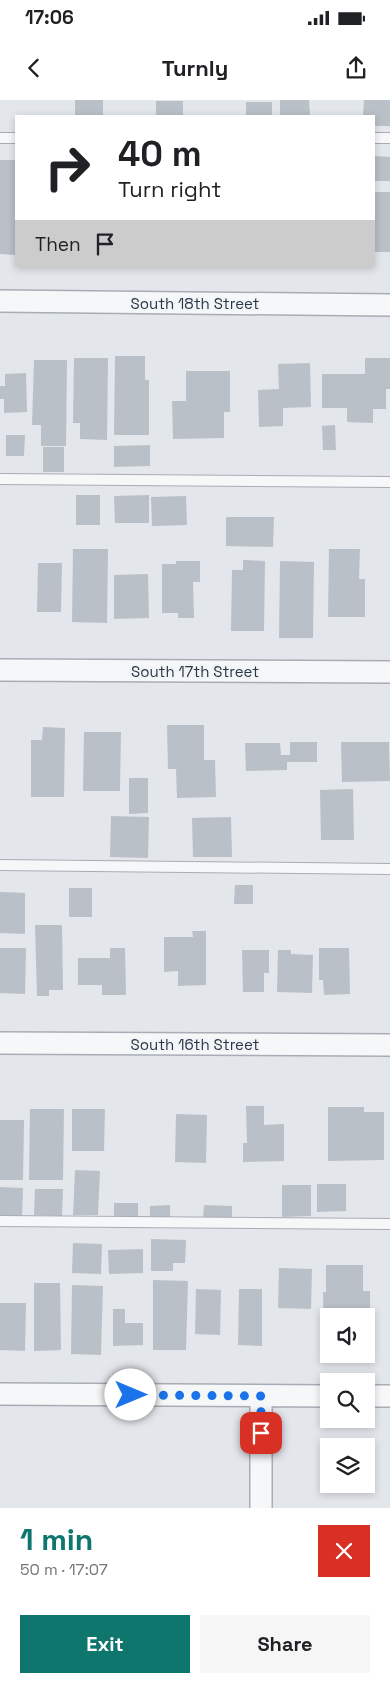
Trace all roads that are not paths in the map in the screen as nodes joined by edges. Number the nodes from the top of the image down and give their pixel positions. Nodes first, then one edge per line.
1 (0, 138) edge
2 (15, 138) edge
3 (375, 138) edge
4 (390, 138) edge
5 (0, 301) edge
6 (390, 305) edge
7 (0, 479) edge
8 (390, 482) edge
9 (0, 670) edge
10 (390, 672) edge
11 (0, 865) edge
12 (390, 869) edge
13 (0, 1043) edge
14 (390, 1045) edge
15 (0, 1221) edge
16 (390, 1224) edge
17 (0, 1394) edge
18 (261, 1396) junction
19 (320, 1396) edge
20 (375, 1396) edge
21 (390, 1396) edge
22 (261, 1508) edge

1 - 2 lane
3 - 4 lane
5 - 6 street, South 18th Street
7 - 8 lane
9 - 10 street, South 17th Street
11 - 12 lane
13 - 14 street, South 16th Street
15 - 16 lane
17 - 18 street
18 - 19 street
18 - 22 street
20 - 21 street

